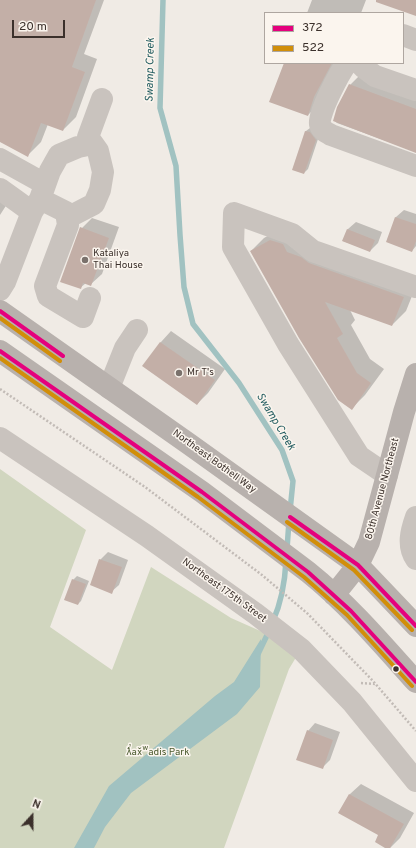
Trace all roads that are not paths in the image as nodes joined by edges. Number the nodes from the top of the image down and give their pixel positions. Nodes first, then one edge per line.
1 (404, 35) edge
2 (416, 40) edge
3 (346, 64) edge
4 (362, 64) edge
5 (416, 90) edge
6 (102, 99) dead end
7 (93, 144) junction
8 (0, 159) edge
9 (416, 166) edge
10 (0, 189) edge
11 (39, 198) junction
12 (67, 218) junction
13 (416, 287) edge
14 (0, 290) edge
15 (90, 298) dead end
16 (0, 311) edge
17 (137, 330) dead end
18 (0, 351) edge
19 (416, 374) edge
20 (110, 388) junction
21 (0, 438) edge
22 (387, 475) junction
23 (416, 517) edge
24 (416, 559) edge
25 (358, 565) junction
26 (329, 590) junction
27 (416, 626) edge
28 (416, 682) edge
29 (416, 781) edge

1 - 2 street
3 - 9 street
4 - 5 street
6 - 7 street
7 - 11 street
7 - 12 street
8 - 11 street
10 - 11 street
11 - 12 street
11 - 14 street
12 - 15 street
13 - 22 street
16 - 20 main road, Northeast Bothell Way
17 - 20 street
18 - 26 main road
19 - 22 main road, 80th Avenue Northeast
20 - 25 main road, Northeast Bothell Way
21 - 29 street, Northeast 175th Street
22 - 25 main road, 80th Avenue Northeast
23 - 24 street
25 - 26 main road, 80th Avenue Northeast
25 - 27 main road, Northeast Bothell Way
26 - 28 main road

